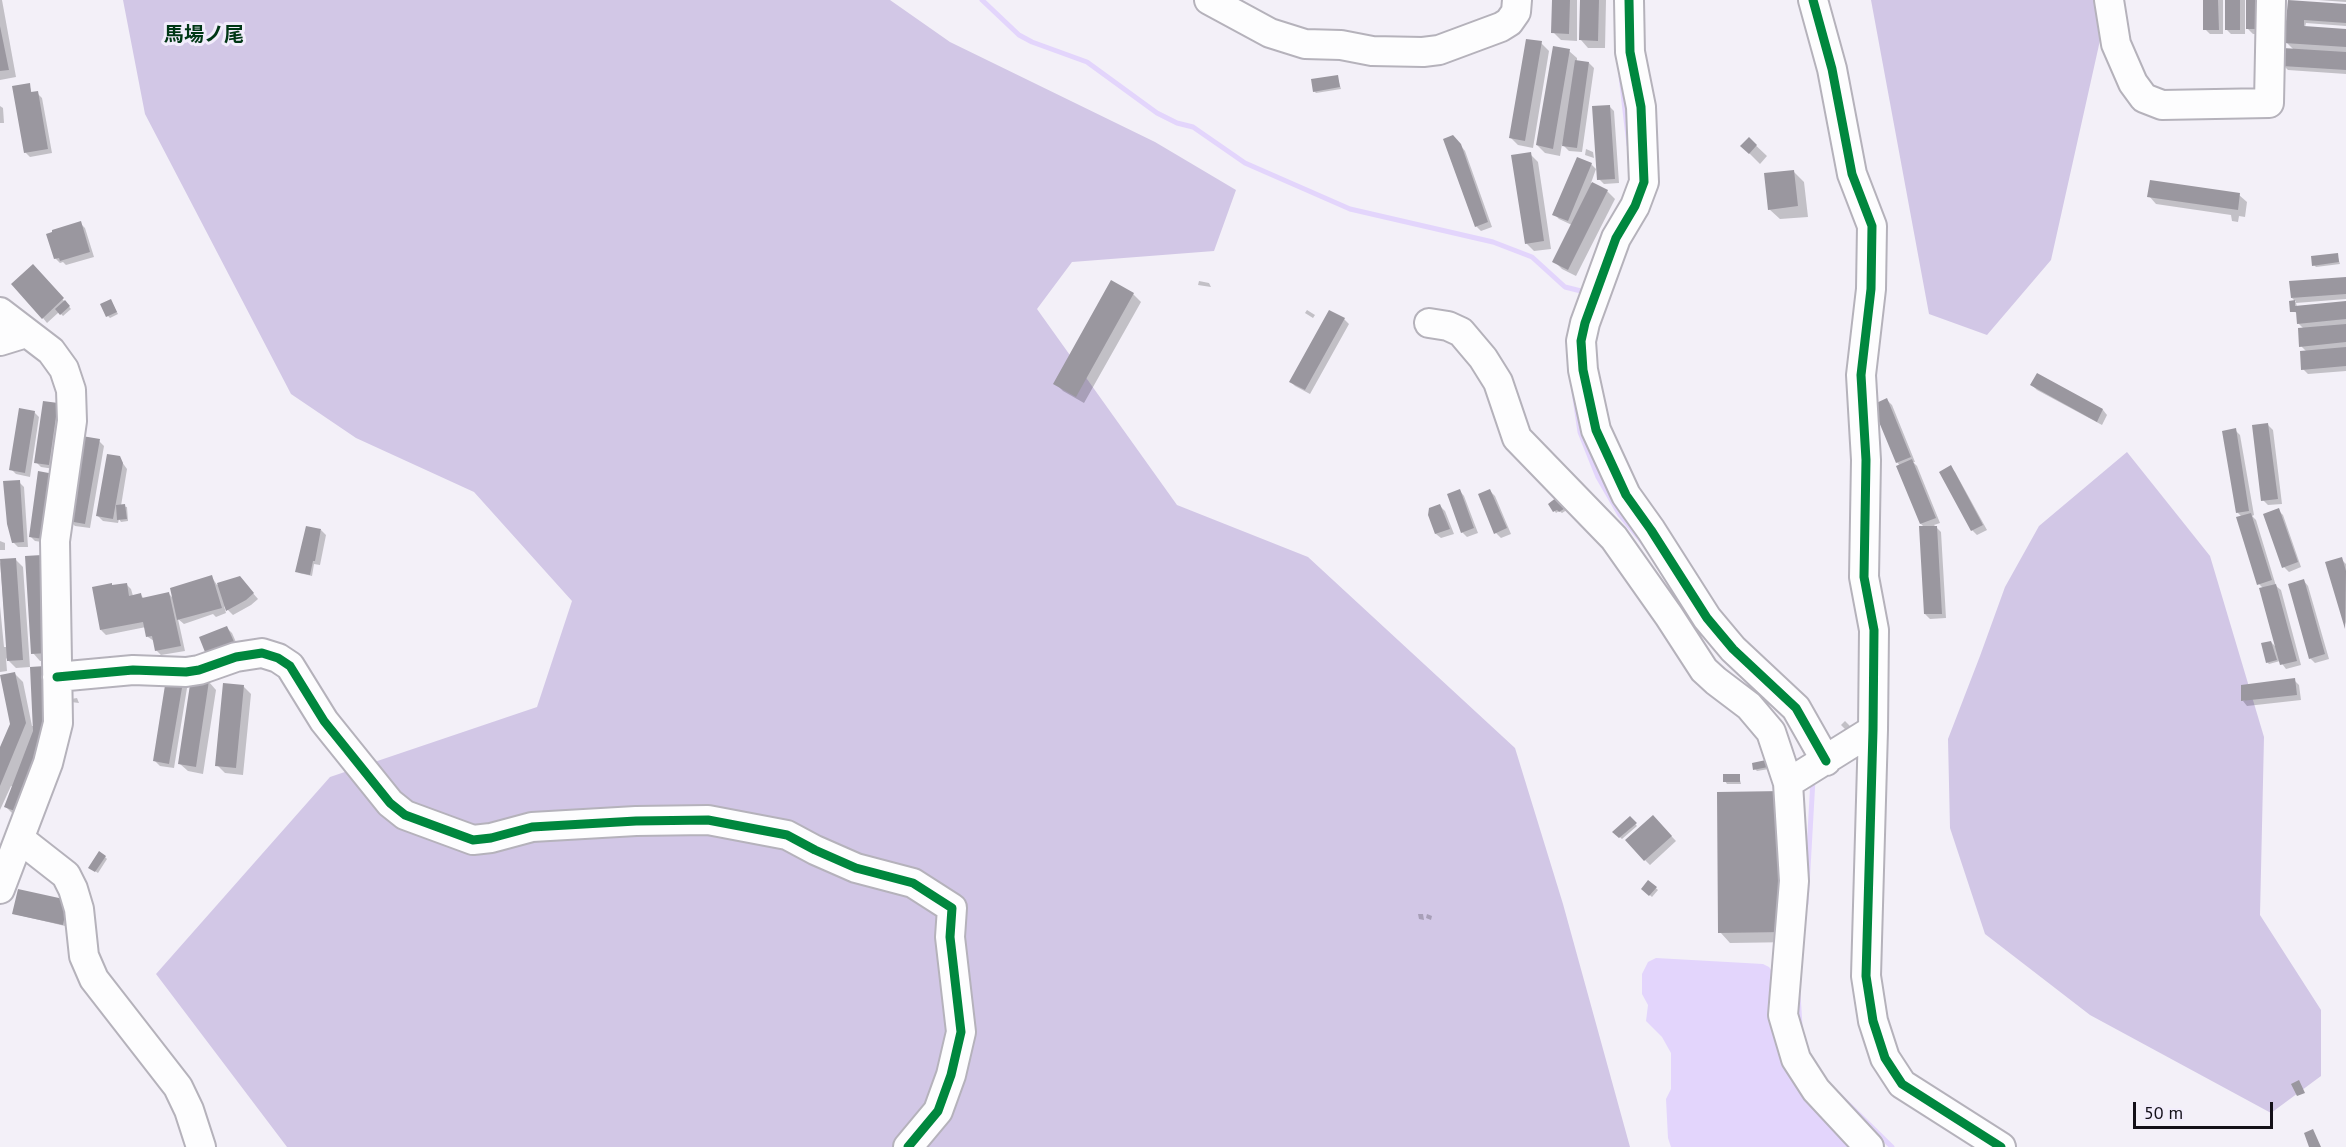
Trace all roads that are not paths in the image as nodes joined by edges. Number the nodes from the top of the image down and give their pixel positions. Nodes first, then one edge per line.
1 (1209, 0) edge
2 (1516, 0) edge
3 (1629, 0) edge
4 (1813, 0) edge
5 (2109, 0) edge
6 (2271, 0) edge
7 (0, 312) edge
8 (1430, 323) dead end
9 (13, 337) edge
10 (1622, 519) junction
11 (57, 677) junction
12 (1873, 730) junction
13 (1809, 771) junction
14 (20, 839) junction
15 (0, 889) edge
16 (201, 1147) edge
17 (908, 1147) edge
18 (1869, 1147) edge
19 (2001, 1147) edge

1 - 2 street
3 - 10 street
4 - 12 street
5 - 6 street
7 - 9 street
8 - 10 street
9 - 11 street
10 - 13 street
10 - 13 street
11 - 14 street
11 - 17 street
12 - 13 street
12 - 19 street
13 - 18 street
14 - 15 street
14 - 16 street

